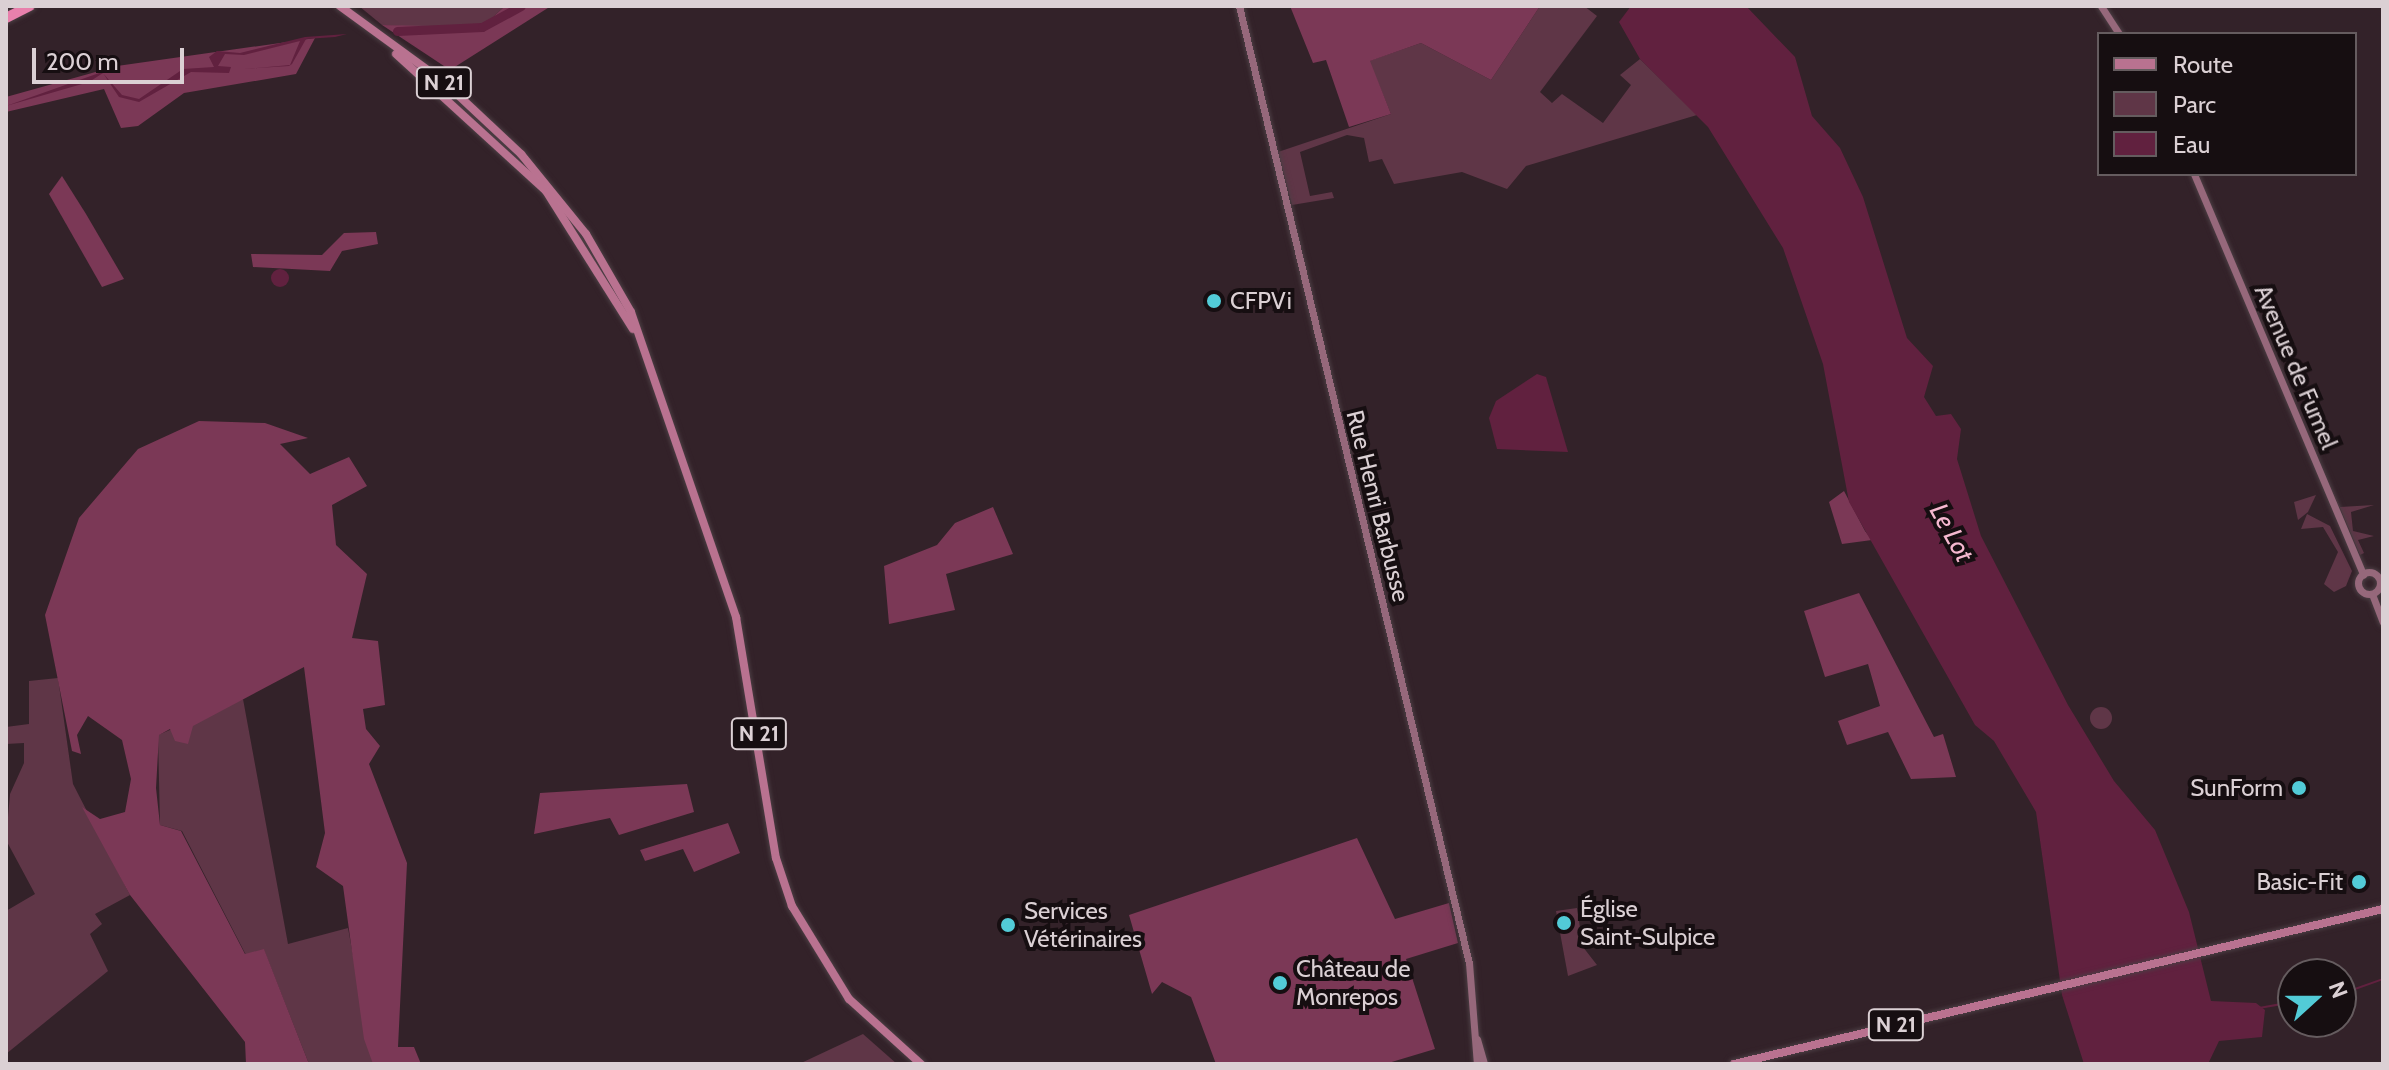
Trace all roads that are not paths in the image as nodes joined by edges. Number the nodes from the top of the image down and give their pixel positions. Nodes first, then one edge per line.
1 (17, 6) edge
2 (30, 6) edge
3 (340, 6) edge
4 (1239, 6) edge
5 (2101, 6) edge
6 (6, 11) edge
7 (6, 18) edge
8 (2118, 32) edge
9 (2195, 176) edge
10 (2363, 575) junction
11 (2381, 580) edge
12 (2372, 594) junction
13 (2383, 622) edge
14 (2383, 909) edge
15 (1473, 1016) junction
16 (921, 1064) edge
17 (1477, 1064) edge
18 (1484, 1064) edge
19 (1734, 1064) edge

1 - 6 highway
2 - 7 highway
3 - 16 main road, N 21
4 - 15 main road, Rue Henri Barbusse
5 - 8 main road
9 - 10 main road, Avenue de Fumel
10 - 11 main road
10 - 12 main road, Avenue de Fumel
11 - 12 main road
12 - 13 main road
14 - 19 main road, N 21
15 - 17 main road, Rue Henri Barbusse
15 - 18 main road, Rue Henri Barbusse

